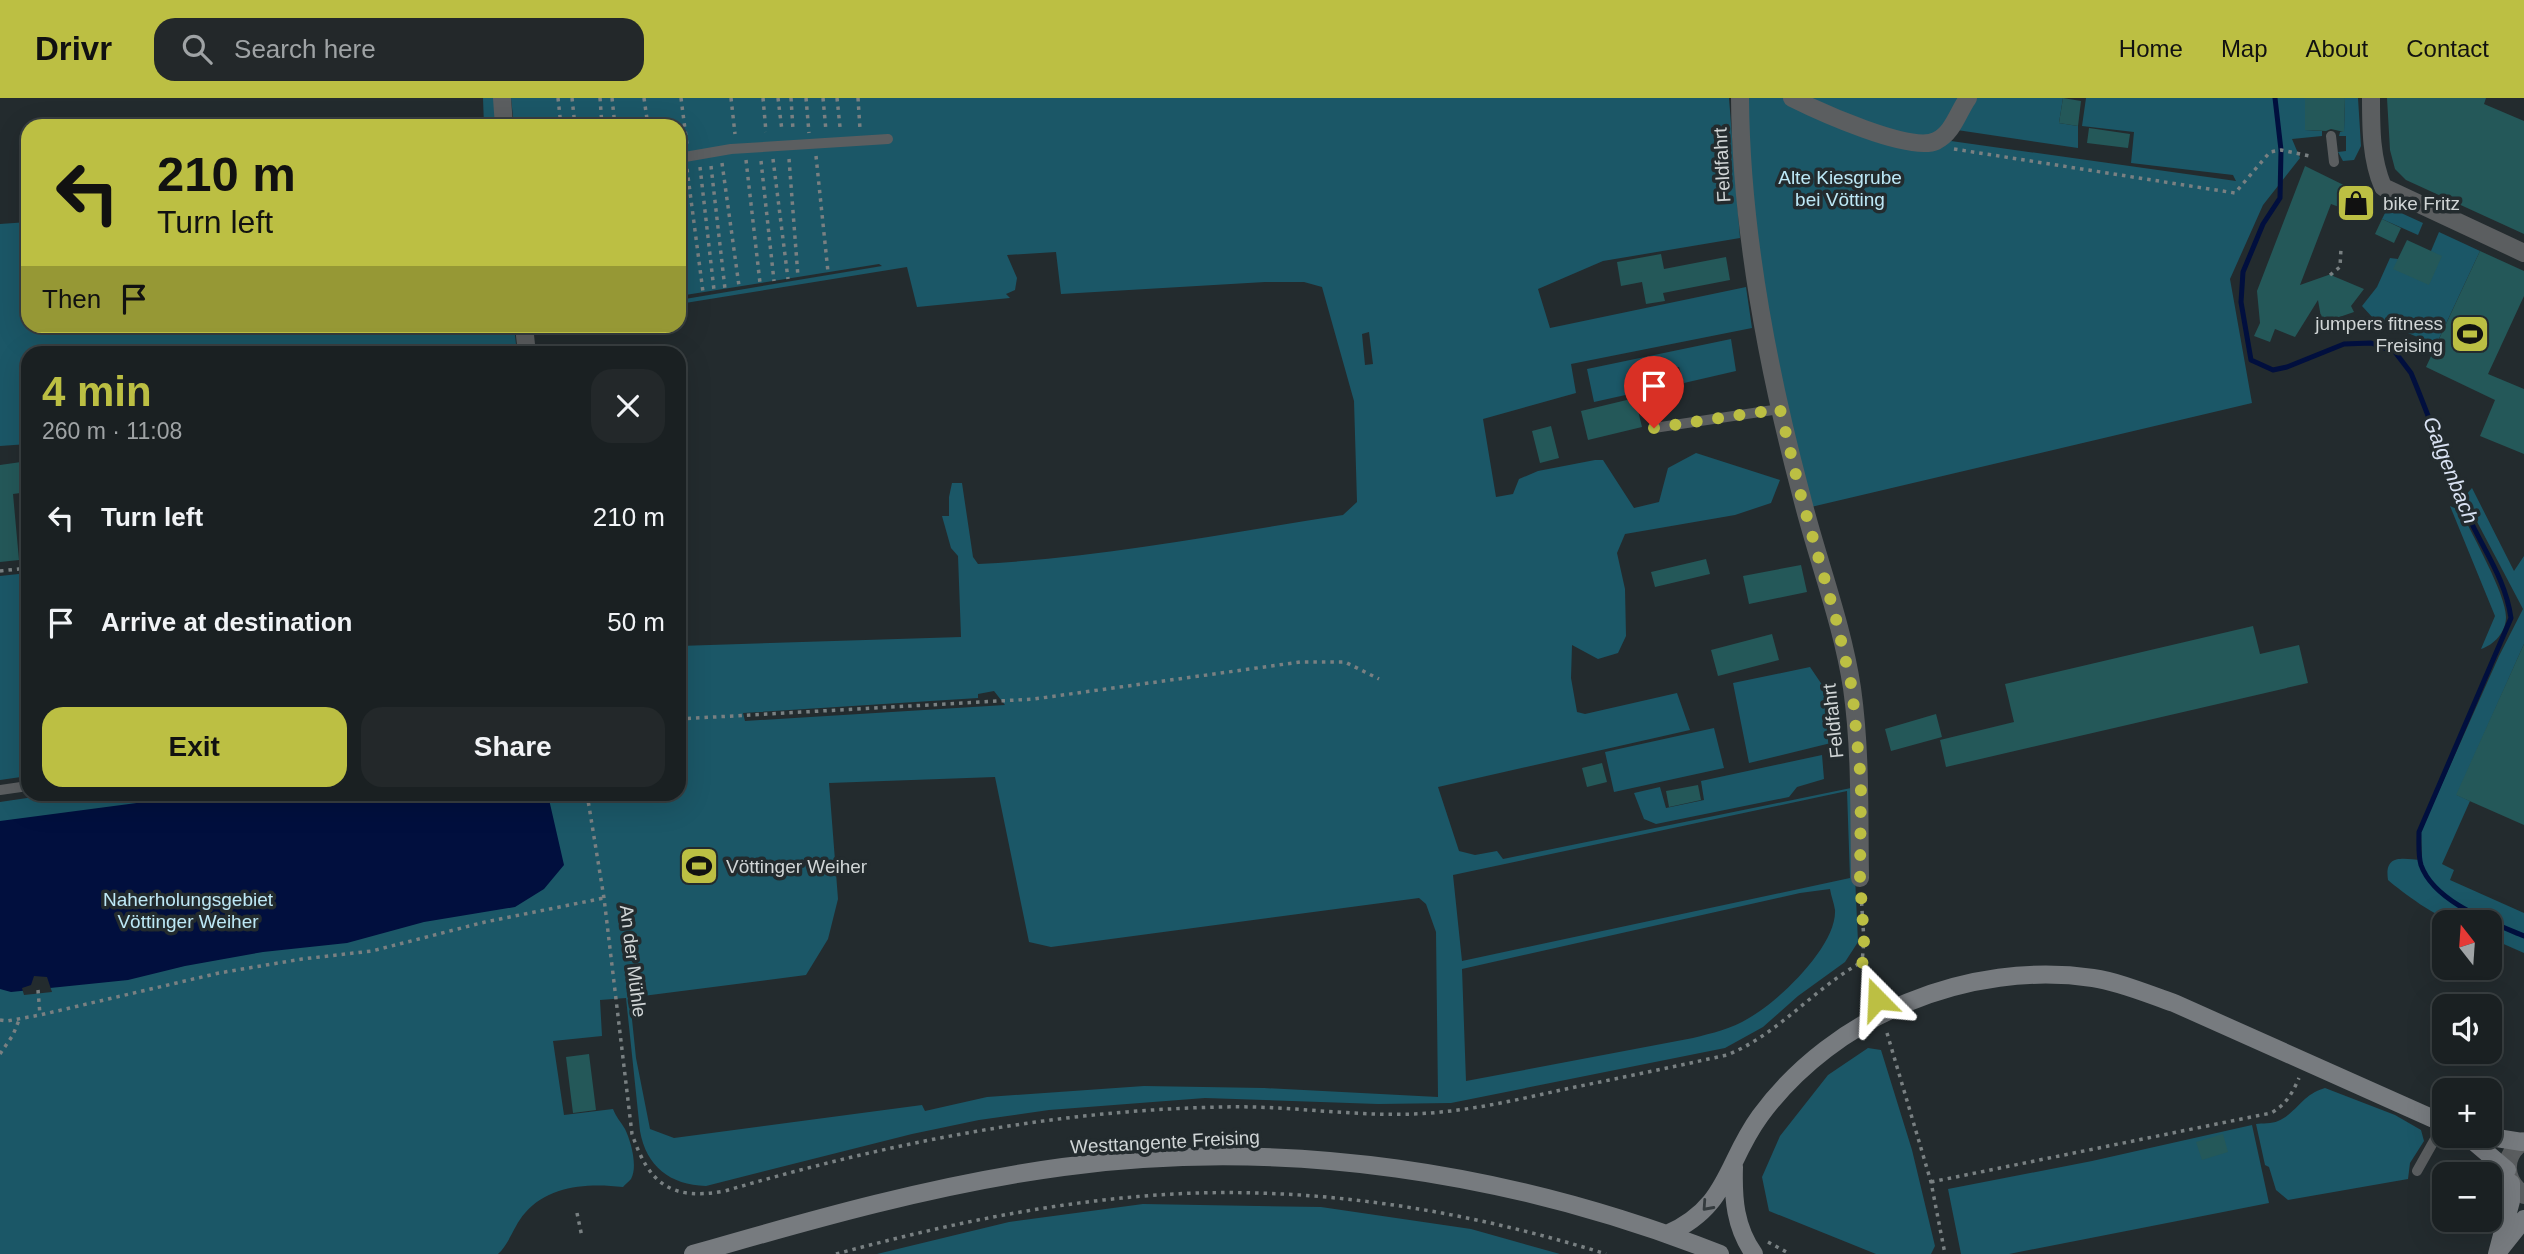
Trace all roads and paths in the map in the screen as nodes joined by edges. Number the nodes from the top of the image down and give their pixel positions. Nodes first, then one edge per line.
1 (502, 98) edge
2 (558, 98) edge
3 (572, 98) edge
4 (600, 98) edge
5 (612, 98) edge
6 (645, 98) edge
7 (681, 98) edge
8 (731, 98) edge
9 (763, 98) edge
10 (779, 98) edge
11 (791, 98) edge
12 (806, 98) edge
13 (823, 98) edge
14 (837, 98) edge
15 (858, 98) edge
16 (1740, 98) edge
17 (1792, 98) edge
18 (1968, 98) edge
19 (2371, 98) edge
20 (504, 119) edge
21 (560, 119) edge
22 (574, 119) edge
23 (602, 119) edge
24 (614, 119) edge
25 (647, 119) edge
26 (685, 119) edge
27 (686, 124) edge
28 (2331, 136) dead end
29 (888, 139) dead end
30 (861, 141) junction
31 (841, 143) junction
32 (827, 144) junction
33 (1924, 144) junction
34 (812, 145) junction
35 (789, 147) junction
36 (766, 148) junction
37 (741, 149) junction
38 (721, 151) junction
39 (692, 156) edge
40 (2310, 156) dead end
41 (2334, 162) dead end
42 (2341, 248) dead end
43 (2524, 253) edge
44 (828, 272) dead end
45 (2330, 275) dead end
46 (798, 277) dead end
47 (788, 278) dead end
48 (774, 281) dead end
49 (760, 283) dead end
50 (738, 286) dead end
51 (725, 289) dead end
52 (714, 290) dead end
53 (703, 292) dead end
54 (1780, 409) junction
55 (1654, 428) dead end
56 (21, 569) edge
57 (0, 572) edge
58 (1380, 679) dead end
59 (686, 719) edge
60 (21, 787) edge
61 (0, 790) edge
62 (588, 801) edge
63 (1860, 878) joint
64 (604, 898) junction
65 (1862, 962) junction
66 (38, 990) dead end
67 (40, 1015) junction
68 (19, 1019) junction
69 (0, 1020) edge
70 (1884, 1024) junction
71 (1876, 1039) dead end
72 (0, 1054) edge
73 (2306, 1063) junction
74 (2432, 1119) edge
75 (2502, 1138) edge
76 (2523, 1141) edge
77 (2432, 1145) edge
78 (2479, 1148) edge
79 (1734, 1165) junction
80 (2417, 1171) dead end
81 (1931, 1182) junction
82 (2514, 1182) edge
83 (577, 1213) dead end
84 (2524, 1219) edge
85 (1760, 1233) dead end
86 (1667, 1234) junction
87 (582, 1237) dead end
88 (693, 1254) edge
89 (836, 1254) edge
90 (1606, 1254) edge
91 (1720, 1254) edge
92 (1754, 1254) edge
93 (1790, 1254) edge
94 (1945, 1254) edge
95 (2497, 1254) edge

1 - 20 street
2 - 21 path
3 - 22 path
4 - 23 path
5 - 24 path
6 - 25 path
7 - 26 path
8 - 37 path
9 - 36 path
10 - 35 path
11 - 35 path
12 - 34 path
13 - 32 path
14 - 31 path
15 - 30 path
16 - 54 street, Feldfahrt
17 - 33 street
18 - 33 street
19 - 43 street
27 - 39 path
28 - 41 lane
29 - 30 lane
30 - 31 lane
31 - 32 lane
32 - 34 lane
33 - 40 path
34 - 35 lane
34 - 44 path
35 - 36 lane
35 - 46 path
36 - 37 lane
36 - 47 path
36 - 48 path
37 - 38 lane
37 - 49 path
38 - 39 lane
38 - 50 path
39 - 51 path
39 - 52 path
39 - 53 path
42 - 45 path
54 - 55 lane
54 - 63 street, Feldfahrt
56 - 57 path
58 - 59 path
60 - 61 lane
62 - 64 path, An der Mühle
63 - 65 path
64 - 65 path, An der Mühle
64 - 67 path
65 - 70 path
66 - 67 path
67 - 68 path
68 - 69 path
68 - 72 path
70 - 71 path
70 - 73 main road
70 - 79 main road
70 - 81 path
73 - 74 main road
73 - 81 path
75 - 76 main road
76 - 82 street
77 - 80 lane
78 - 82 main road
79 -> 86 main road
79 - 92 main road
81 - 94 path
82 - 95 main road
83 - 87 path
84 - 95 main road
85 - 93 path
86 - 88 main road, Westtangente Freising
86 - 91 main road, Westtangente Freising
89 - 90 path

